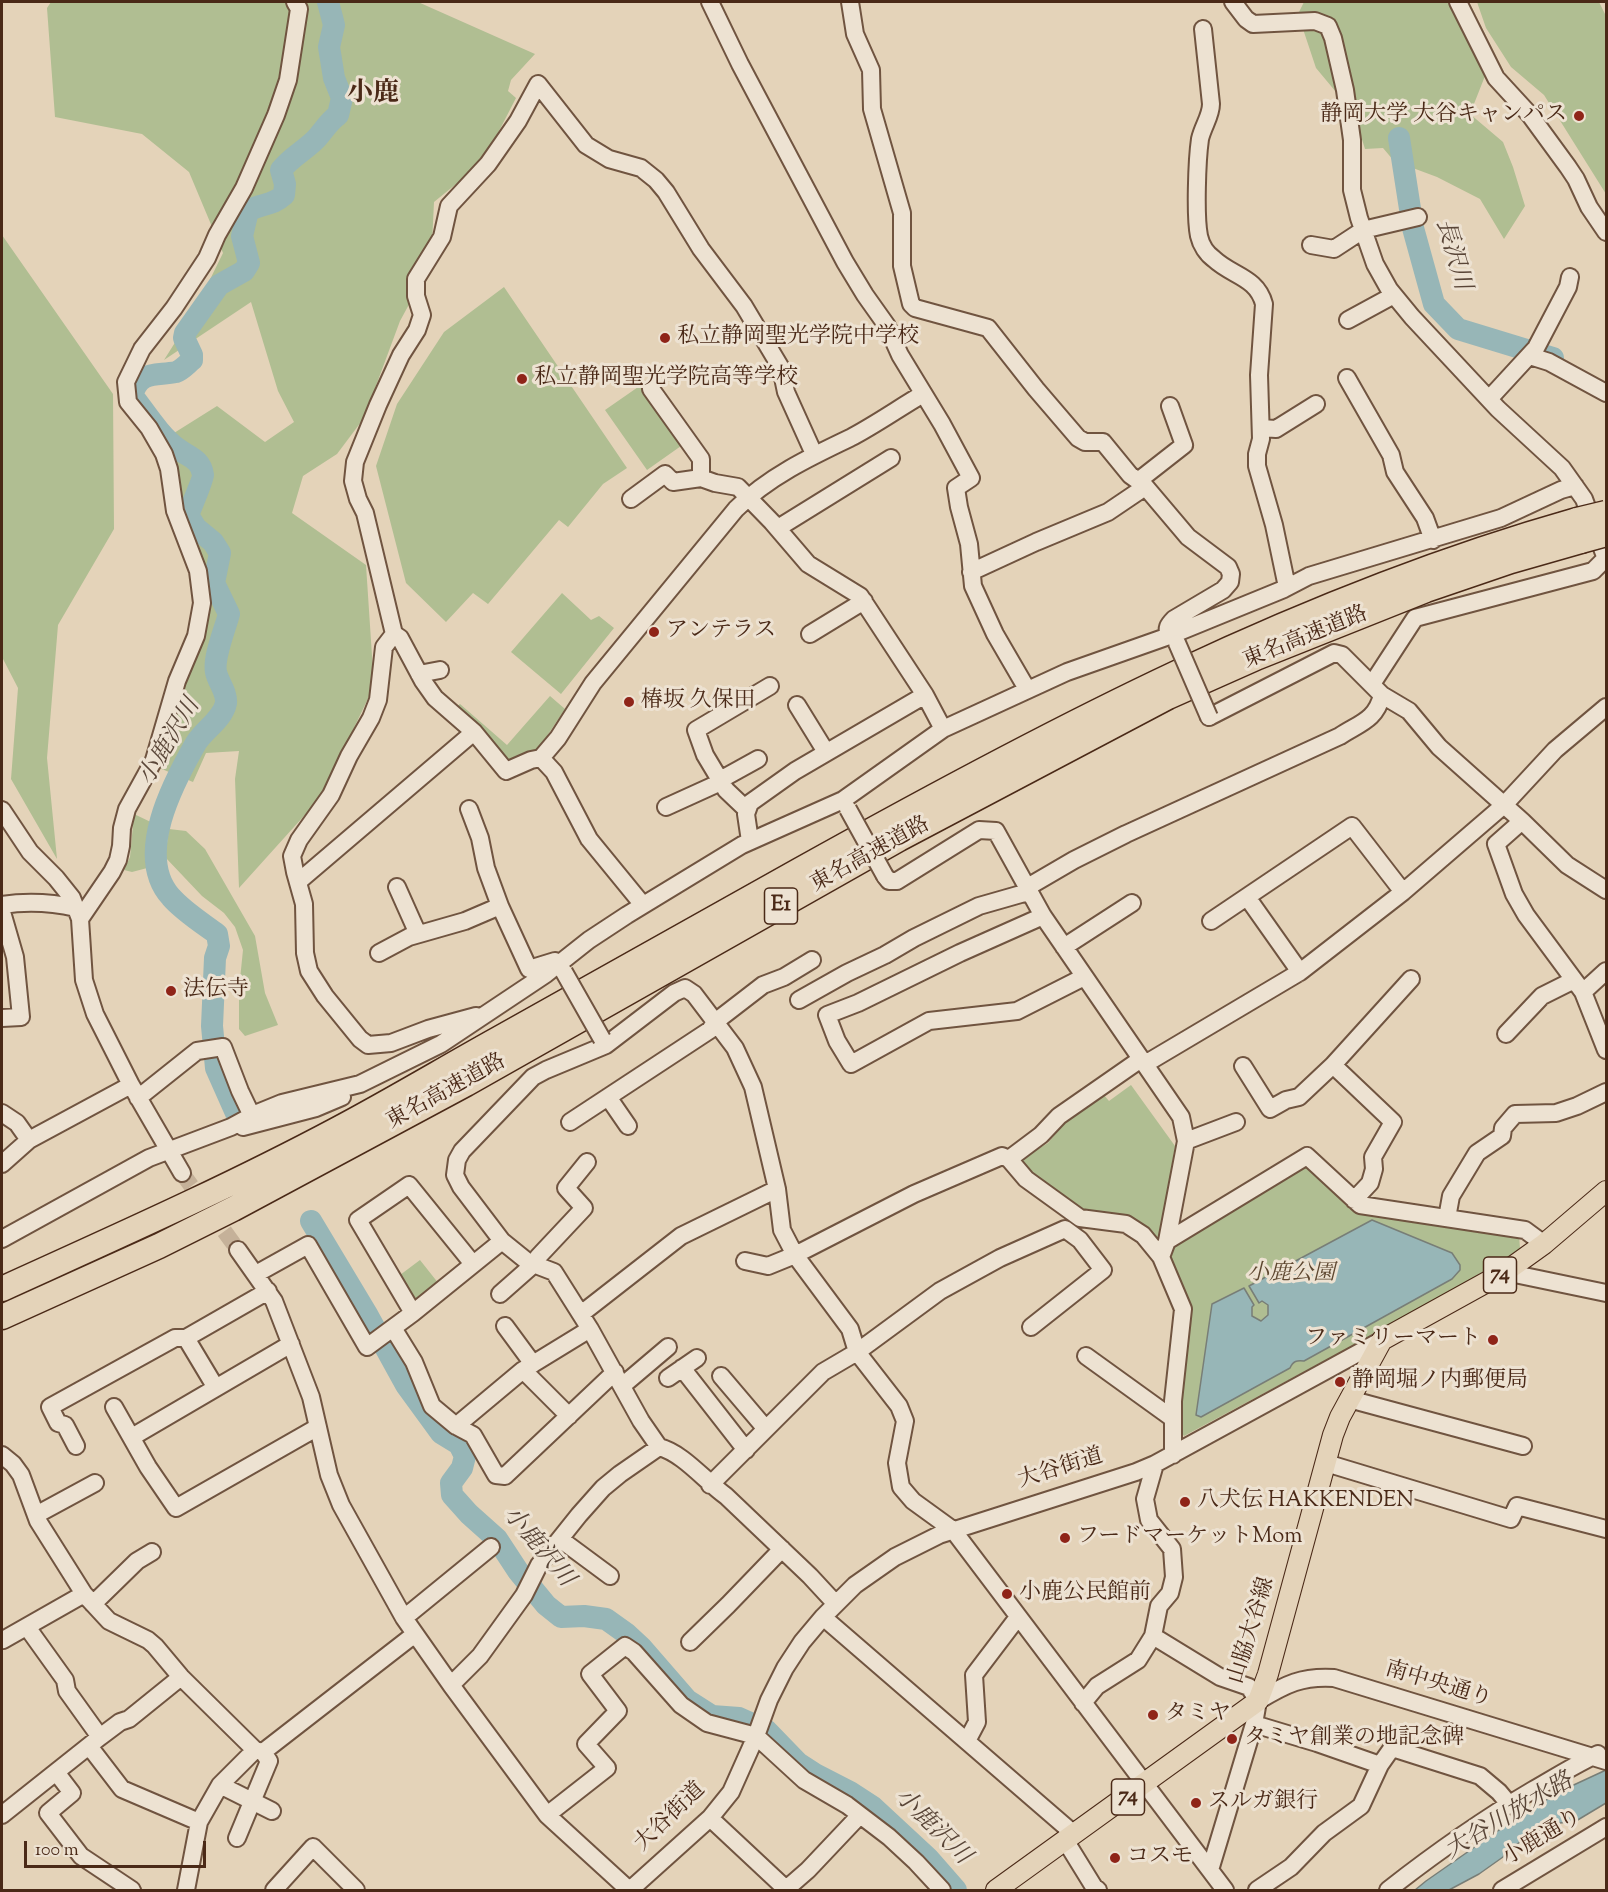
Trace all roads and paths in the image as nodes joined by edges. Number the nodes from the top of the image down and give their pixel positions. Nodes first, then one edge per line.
1 (295, 2) edge
2 (710, 2) edge
3 (850, 2) edge
4 (1233, 2) edge
5 (1458, 2) edge
6 (1203, 28) dead end
7 (1413, 218) dead end
8 (1363, 230) junction
9 (1606, 232) edge
10 (1311, 245) dead end
11 (1570, 277) dead end
12 (1394, 295) junction
13 (1348, 320) dead end
14 (1532, 353) junction
15 (1347, 378) dead end
16 (651, 389) dead end
17 (1606, 393) edge
18 (922, 394) junction
19 (1489, 399) junction
20 (1316, 404) dead end
21 (1170, 406) dead end
22 (1261, 428) junction
23 (814, 454) junction
24 (891, 458) dead end
25 (701, 478) junction
26 (1142, 484) junction
27 (1575, 486) junction
28 (748, 496) junction
29 (631, 499) dead end
30 (1606, 513) edge
31 (778, 528) junction
32 (1579, 530) junction
33 (1606, 534) edge
34 (1433, 540) junction
35 (1606, 558) edge
36 (971, 572) junction
37 (1287, 587) junction
38 (864, 602) junction
39 (394, 634) junction
40 (810, 634) dead end
41 (1173, 638) junction
42 (440, 670) dead end
43 (418, 674) junction
44 (770, 686) dead end
45 (1027, 689) junction
46 (1377, 690) junction
47 (925, 695) junction
48 (797, 705) dead end
49 (1606, 707) edge
50 (943, 729) junction
51 (474, 732) junction
52 (826, 752) junction
53 (541, 758) junction
54 (758, 759) dead end
55 (720, 781) junction
56 (846, 804) junction
57 (1504, 805) junction
58 (666, 807) dead end
59 (469, 809) dead end
60 (2, 810) edge
61 (747, 810) junction
62 (1522, 821) junction
63 (750, 842) junction
64 (298, 882) junction
65 (397, 887) dead end
66 (1027, 890) junction
67 (1606, 890) edge
68 (1403, 892) junction
69 (1247, 897) junction
70 (1132, 903) dead end
71 (2, 905) edge
72 (643, 905) junction
73 (500, 906) junction
74 (2, 912) edge
75 (78, 913) junction
76 (1043, 916) junction
77 (1210, 921) dead end
78 (418, 934) junction
79 (1064, 947) junction
80 (379, 953) dead end
81 (812, 960) dead end
82 (561, 968) junction
83 (1606, 971) edge
84 (1300, 972) junction
85 (1084, 977) junction
86 (1412, 980) dead end
87 (1579, 986) junction
88 (799, 1000) dead end
89 (486, 1014) junction
90 (2, 1018) edge
91 (715, 1022) junction
92 (1506, 1034) dead end
93 (604, 1042) junction
94 (1606, 1050) edge
95 (415, 1057) junction
96 (1143, 1061) junction
97 (1333, 1065) junction
98 (1243, 1066) dead end
99 (134, 1092) junction
100 (1606, 1092) edge
101 (608, 1097) junction
102 (2, 1113) edge
103 (252, 1116) junction
104 (570, 1122) dead end
105 (1236, 1122) dead end
106 (628, 1126) dead end
107 (231, 1127) junction
108 (29, 1140) junction
109 (1186, 1142) junction
110 (170, 1151) junction
111 (1009, 1159) junction
112 (587, 1162) dead end
113 (2, 1164) edge
114 (182, 1173) tunnel mouth
115 (1606, 1179) edge
116 (777, 1189) junction
117 (1354, 1200) junction
118 (1600, 1201) edge
119 (1080, 1218) junction
120 (1447, 1218) junction
121 (1065, 1229) junction
122 (2, 1239) edge
123 (502, 1241) junction
124 (1544, 1244) junction
125 (1164, 1249) junction
126 (238, 1250) tunnel mouth
127 (795, 1255) junction
128 (745, 1261) dead end
129 (473, 1264) junction
130 (534, 1264) junction
131 (1505, 1272) junction
132 (256, 1274) junction
133 (2, 1289) edge
134 (268, 1291) junction
135 (1606, 1293) edge
136 (500, 1294) dead end
137 (413, 1313) junction
138 (580, 1314) junction
139 (2, 1317) edge
140 (505, 1326) dead end
141 (1030, 1327) dead end
142 (393, 1328) junction
143 (590, 1329) junction
144 (186, 1338) junction
145 (1382, 1340) junction
146 (291, 1344) junction
147 (668, 1347) dead end
148 (857, 1352) junction
149 (1086, 1356) dead end
150 (697, 1358) dead end
151 (528, 1367) junction
152 (682, 1368) junction
153 (721, 1376) dead end
154 (668, 1378) dead end
155 (619, 1379) junction
156 (216, 1388) junction
157 (735, 1392) junction
158 (1349, 1399) junction
159 (114, 1407) dead end
160 (713, 1408) junction
161 (568, 1416) junction
162 (1172, 1418) junction
163 (456, 1426) junction
164 (318, 1427) junction
165 (766, 1429) junction
166 (132, 1437) junction
167 (76, 1446) dead end
168 (1523, 1446) dead end
169 (659, 1447) junction
170 (746, 1450) junction
171 (2, 1455) edge
172 (1173, 1455) junction
173 (1326, 1463) junction
174 (1155, 1464) junction
175 (95, 1483) dead end
176 (710, 1485) junction
177 (36, 1515) junction
178 (1606, 1529) edge
179 (953, 1530) junction
180 (560, 1539) junction
181 (491, 1547) dead end
182 (782, 1549) junction
183 (152, 1552) dead end
184 (610, 1576) dead end
185 (88, 1599) junction
186 (835, 1603) junction
187 (823, 1617) junction
188 (1018, 1617) junction
189 (404, 1618) junction
190 (27, 1627) junction
191 (415, 1634) junction
192 (1153, 1636) junction
193 (2, 1639) edge
194 (690, 1642) dead end
195 (181, 1677) junction
196 (450, 1685) junction
197 (1258, 1701) junction
198 (1083, 1703) junction
199 (1254, 1724) junction
200 (756, 1736) junction
201 (95, 1741) junction
202 (967, 1741) junction
203 (259, 1751) junction
204 (1602, 1756) edge
205 (1380, 1764) junction
206 (56, 1772) junction
207 (1145, 1784) junction
208 (220, 1785) junction
209 (252, 1801) junction
210 (1509, 1804) junction
211 (272, 1811) dead end
212 (2, 1815) edge
213 (547, 1815) junction
214 (860, 1815) junction
215 (710, 1818) junction
216 (200, 1822) junction
217 (1606, 1827) edge
218 (1070, 1837) junction
219 (237, 1838) dead end
220 (1210, 1870) junction
221 (132, 1890) edge
222 (186, 1890) edge
223 (274, 1890) edge
224 (356, 1890) edge
225 (629, 1890) edge
226 (786, 1890) edge
227 (942, 1890) edge
228 (996, 1890) edge
229 (1098, 1890) edge
230 (1225, 1890) edge
231 (1257, 1890) edge
232 (1388, 1890) edge
233 (1502, 1890) edge

1 - 75 street
2 - 18 street
3 - 26 street
4 - 8 street
5 - 9 street
6 - 22 street
7 - 8 street
8 - 10 street
8 - 12 street
11 - 14 street
12 - 13 street
12 - 19 street
14 - 17 street
14 - 19 street
15 - 34 street
16 - 25 street
18 - 23 street
18 - 36 street
19 - 27 street
20 - 22 street
21 - 26 street
22 - 37 street
23 - 28 street
23 - 39 street
24 - 31 street
25 - 28 street
25 - 29 street
26 - 36 street
26 - 41 street
27 - 34 street
27 - 35 street
28 - 31 street
28 - 53 street
30 - 32 highway, 東名高速道路 / E1, bridge
31 - 38 street
32 - 33 highway, 東名高速道路 / E1, bridge
32 - 133 highway, 東名高速道路 / E1
32 - 139 highway, 東名高速道路 / E1
34 - 37 street
35 - 46 street
36 - 45 street
37 - 41 street
38 - 40 street
38 - 47 street
39 - 43 street
39 - 64 street
41 - 45 street
41 - 46 street, bridge
42 - 43 street
43 - 51 street
44 - 55 street
45 - 50 street
46 - 57 street
46 - 66 street
47 - 50 street
47 - 52 street
48 - 52 street
49 - 57 street
50 - 56 street
51 - 53 street
51 - 64 street
52 - 61 street
53 - 72 street
54 - 55 street
55 - 58 street
55 - 61 street
56 - 63 street
56 - 66 street, bridge
57 - 62 street
57 - 68 street
59 - 73 street
60 - 75 street
61 - 63 street
62 - 67 street
62 - 87 street
63 - 72 street
64 - 89 street
65 - 78 street
66 - 76 street
66 - 88 street
68 - 69 street
68 - 84 street
69 - 77 street
69 - 84 street
70 - 79 street
71 - 75 street
72 - 82 street
73 - 78 street
73 - 82 street
74 - 90 street
75 - 99 street
76 - 79 street
76 - 85 street
78 - 80 street
79 - 85 street
81 - 91 street
82 - 89 street
82 - 93 street, bridge
83 - 87 street
84 - 96 street
85 - 96 street
86 - 97 street
87 - 92 street
87 - 94 street
89 - 95 street
91 - 93 street
91 - 101 street
91 - 116 street
93 - 123 street
95 - 103 street
95 - 107 street
96 - 109 street
96 - 111 street
97 - 98 street
97 - 117 street
99 - 103 street
99 - 108 street
99 - 110 street
100 - 120 street
101 - 104 street
101 - 106 street
102 - 108 street
103 - 107 street
105 - 109 street
107 - 110 street
108 - 113 street
109 - 125 street
110 - 114 street
110 - 122 street
111 - 119 street
111 - 127 street
112 - 130 street
115 - 118 street
116 - 127 street
116 - 138 street
117 - 120 street
117 - 125 street
118 - 124 main road, 大谷街道 / 74
119 - 121 street
119 - 125 street
120 - 124 street
121 - 141 street
121 - 148 street
123 - 129 street
123 - 130 street
124 - 131 main road, 大谷街道 / 74
125 - 162 street
126 - 132 street
127 - 128 street
127 - 148 street
129 - 137 street
129 - 137 street
130 - 136 street
130 - 138 street
131 - 135 street
131 - 145 main road, 大谷街道 / 74
132 - 134 street
132 - 142 street
134 - 144 street
134 - 146 street
137 - 142 street
138 - 143 street
140 - 151 street
142 - 163 street
143 - 151 street
143 - 155 street
144 - 156 street
144 - 167 street
145 - 158 main road, 山脇大谷線
145 - 172 street, 大谷街道
146 - 156 street
146 - 164 street
147 - 155 street
148 - 165 street
148 - 179 street
149 - 162 street
150 - 152 street
151 - 161 street
151 - 163 street
152 - 154 street
152 - 160 street
153 - 157 street
155 - 161 street
155 - 169 street
156 - 166 street
157 - 160 street
157 - 165 street
158 - 168 street
158 - 173 main road, 山脇大谷線
159 - 166 street
160 - 170 street
161 - 163 street
162 - 172 street
164 - 166 street
164 - 189 street
165 - 170 street
169 - 176 street
169 - 180 street
170 - 176 street
171 - 177 street
172 - 174 street, 大谷街道
173 - 178 street
173 - 197 main road, 山脇大谷線
174 - 179 street, 大谷街道
174 - 192 street
175 - 177 street
176 - 182 street
177 - 185 street
179 - 186 street, 大谷街道
179 - 188 street
180 - 184 street
180 - 196 street
181 - 189 street
182 - 186 street
182 - 194 street
183 - 185 street
185 - 190 street
185 - 195 street
186 - 187 street, 大谷街道
187 - 200 street, 大谷街道
187 - 202 street
188 - 198 street
188 - 202 street
189 - 191 street
190 - 193 street
190 - 201 street
191 - 196 street
191 - 203 street
192 - 197 street
192 - 198 street
195 - 201 street
195 - 203 street
196 - 213 street
197 - 199 street
197 - 204 street, 南中央通り
197 - 207 main road, 山脇大谷線 / 74
198 - 207 street
199 - 205 street
199 - 220 street
200 - 213 street
200 - 214 street
200 - 215 street, 大谷街道
201 - 206 street
201 - 216 street
202 - 218 street
203 - 208 street
203 - 209 street
204 - 210 street
205 - 210 street
205 - 231 street
206 - 212 street
206 - 221 street
207 - 218 main road, 山脇大谷線 / 74
207 - 220 street
208 - 209 street
208 - 216 street
209 - 211 street
209 - 219 street
210 - 232 street
213 - 225 street
214 - 226 street
214 - 227 street
215 - 225 street, 大谷街道
215 - 226 street
216 - 222 street
217 - 233 street, 小鹿通り
218 - 228 main road, 山脇大谷線 / 74
218 - 229 street
220 - 230 street
223 - 224 street

